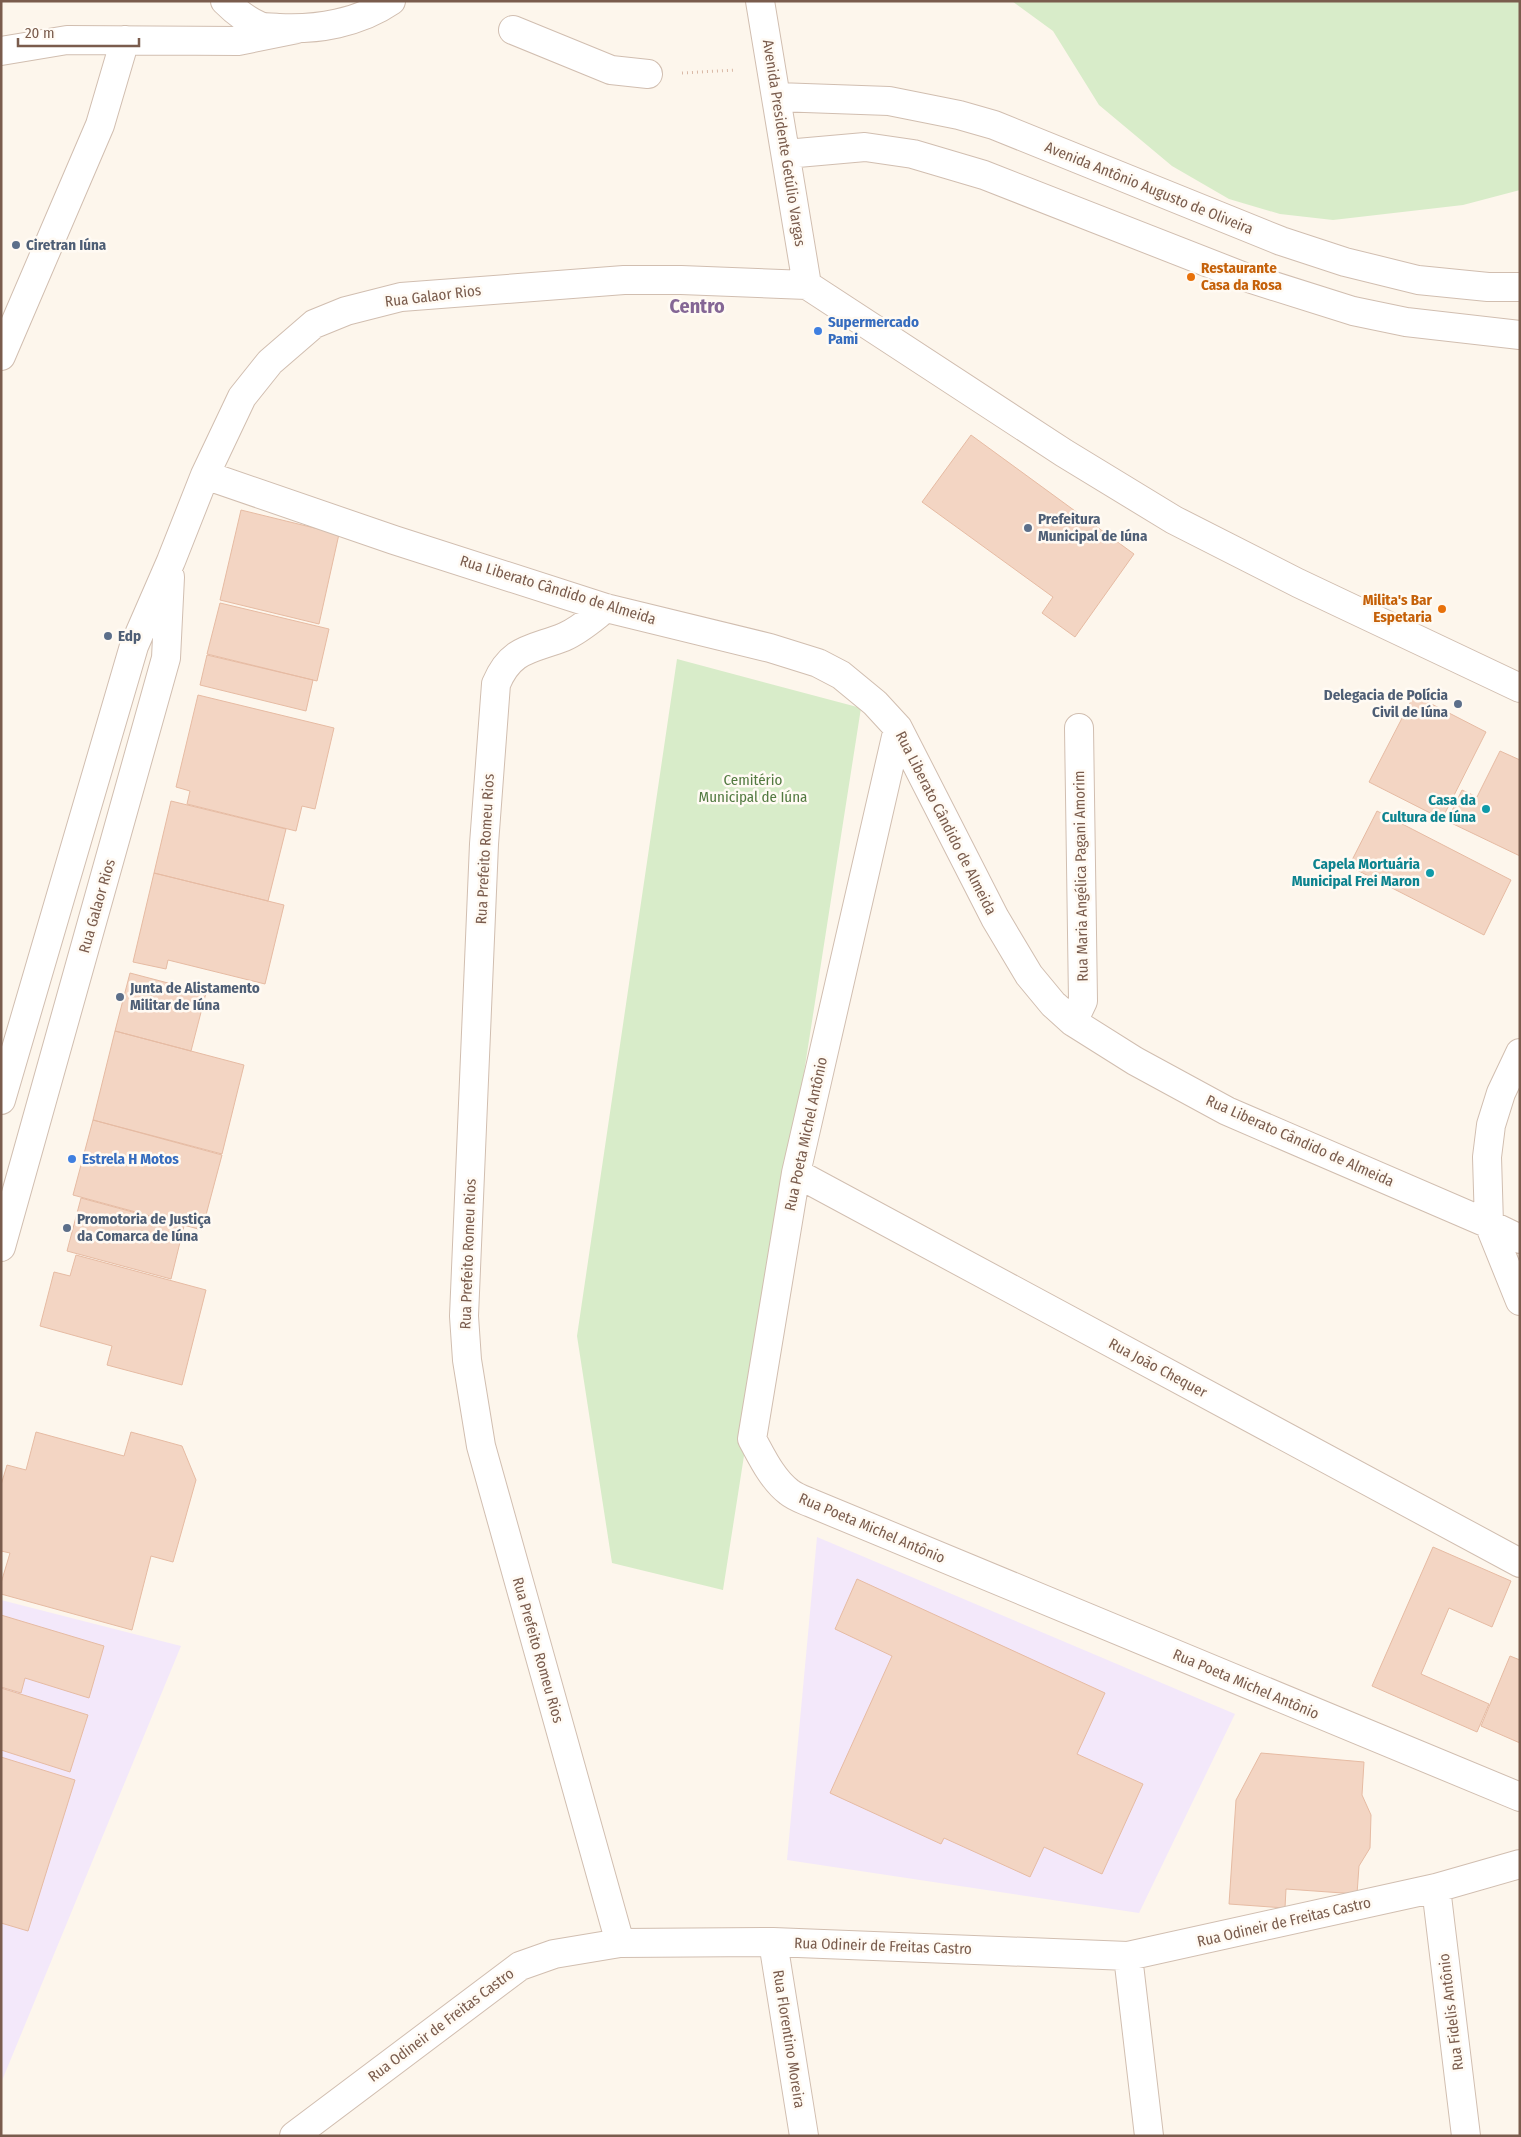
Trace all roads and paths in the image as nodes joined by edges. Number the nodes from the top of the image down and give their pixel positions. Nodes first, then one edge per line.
1 (225, 1) edge
2 (391, 1) edge
3 (760, 1) edge
4 (297, 29) junction
5 (513, 30) dead end
6 (125, 40) junction
7 (1, 51) edge
8 (772, 68) junction
9 (648, 74) joint
10 (777, 97) junction
11 (786, 154) junction
12 (807, 285) junction
13 (1520, 287) edge
14 (1520, 335) edge
15 (1, 356) edge
16 (205, 475) junction
17 (171, 561) junction
18 (606, 608) junction
19 (1520, 688) edge
20 (898, 728) junction
21 (1079, 728) dead end
22 (1072, 1022) junction
23 (1520, 1053) edge
24 (1, 1100) edge
25 (796, 1173) junction
26 (1489, 1224) junction
27 (1520, 1239) edge
28 (1, 1247) edge
29 (1520, 1301) edge
30 (1520, 1563) edge
31 (1520, 1797) edge
32 (1520, 1864) edge
33 (1436, 1888) junction
34 (773, 1942) junction
35 (620, 1943) junction
36 (1128, 1956) junction
37 (294, 2136) edge
38 (804, 2136) edge
39 (1149, 2136) edge
40 (1466, 2136) edge

1 - 4 street
2 - 4 street
3 - 8 street, Avenida Presidente Getúlio Vargas
4 - 6 street
5 - 9 street
6 - 7 street
6 - 15 street
8 - 9 path
8 - 10 street, Avenida Presidente Getúlio Vargas
10 - 11 street, Avenida Presidente Getúlio Vargas
10 - 13 street, Avenida Antônio Augusto de Oliveira
11 - 12 street, Avenida Presidente Getúlio Vargas
11 - 14 street
12 - 16 street, Rua Galaor Rios
12 - 19 street
16 - 17 street, Rua Galaor Rios
16 - 18 street, Rua Liberato Cândido de Almeida
17 - 24 street, Rua Galaor Rios
17 - 28 street, Rua Galaor Rios
18 - 20 street, Rua Liberato Cândido de Almeida
18 - 35 street, Rua Prefeito Romeu Rios
20 - 22 street, Rua Liberato Cândido de Almeida
20 - 25 street, Rua Poeta Michel Antônio
21 - 22 street, Rua Maria Angélica Pagani Amorim
22 - 26 street, Rua Liberato Cândido de Almeida
23 - 26 street
25 - 30 street, Rua João Chequer
25 - 31 street, Rua Poeta Michel Antônio
26 - 27 street, Rua Liberato Cândido de Almeida
26 - 29 street
32 - 33 street, Rua Odineir de Freitas Castro
33 - 36 street, Rua Odineir de Freitas Castro
33 - 40 street, Rua Fidelis Antônio
34 - 35 street, Rua Odineir de Freitas Castro
34 - 36 street, Rua Odineir de Freitas Castro
34 - 38 street, Rua Florentino Moreira
35 - 37 street, Rua Odineir de Freitas Castro
36 - 39 street

